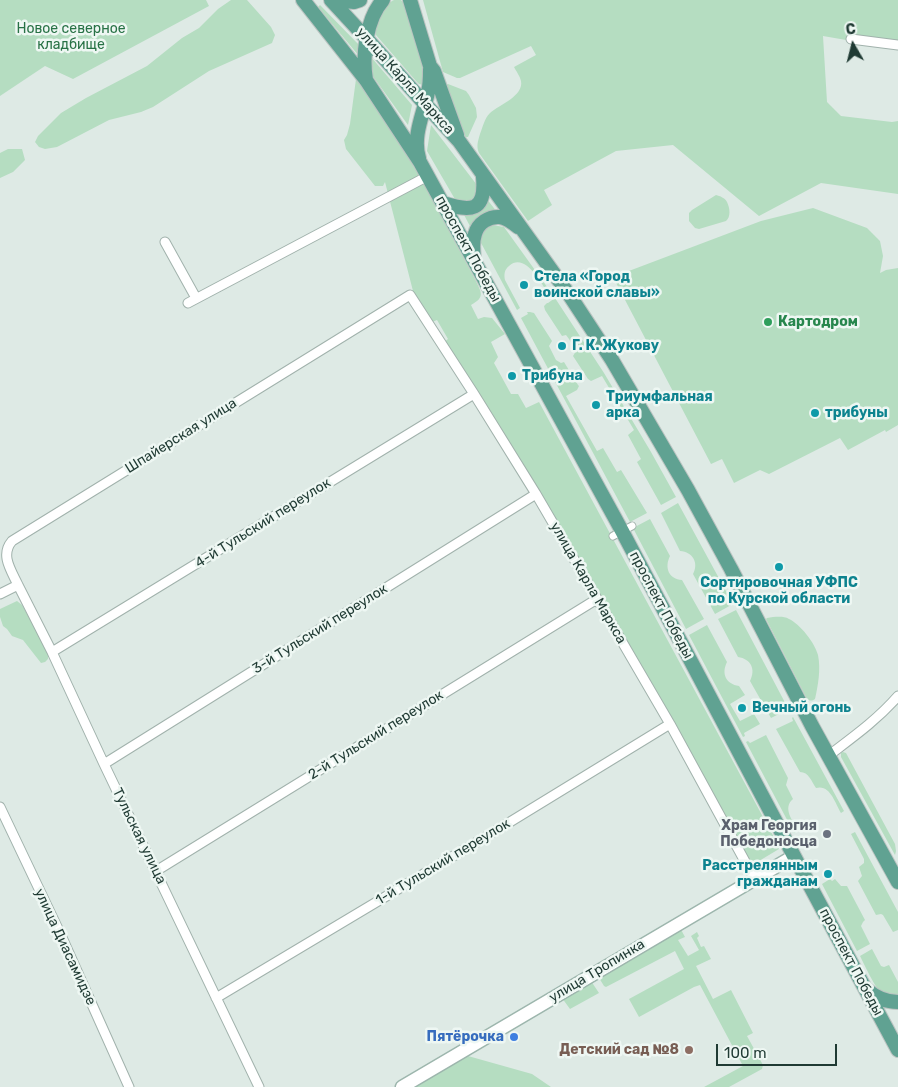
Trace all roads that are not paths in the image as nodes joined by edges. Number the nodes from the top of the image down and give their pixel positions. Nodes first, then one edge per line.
1 (303, 0) edge
2 (331, 0) edge
3 (338, 0) edge
4 (360, 0) edge
5 (383, 0) edge
6 (410, 0) edge
7 (367, 39) junction
8 (851, 39) dead end
9 (898, 45) edge
10 (430, 66) junction
11 (366, 80) junction
12 (424, 104) junction
13 (459, 141) junction
14 (420, 162) junction
15 (428, 176) junction
16 (483, 177) junction
17 (442, 202) junction
18 (523, 230) junction
19 (165, 242) dead end
20 (475, 262) junction
21 (410, 295) joint
22 (474, 394) junction
23 (536, 494) junction
24 (18, 585) junction
25 (0, 594) edge
26 (597, 599) junction
27 (52, 652) junction
28 (898, 696) edge
29 (670, 724) junction
30 (828, 756) junction
31 (104, 764) junction
32 (0, 807) edge
33 (794, 856) junction
34 (156, 871) junction
35 (754, 878) junction
36 (898, 882) edge
37 (864, 986) junction
38 (216, 998) junction
39 (898, 1002) edge
40 (898, 1050) edge
41 (129, 1087) edge
42 (259, 1087) edge
43 (402, 1087) edge

1 - 11 main road, проспект Победы
2 - 7 main road, улица Карла Маркса
3 - 4 main road
5 - 7 main road
6 - 10 main road, улица Карла Маркса
7 - 11 main road
7 - 12 main road, улица Карла Маркса
8 - 9 street
10 - 12 main road
10 - 13 main road, улица Карла Маркса
11 - 14 main road, проспект Победы
12 - 13 main road, улица Карла Маркса
12 - 14 main road
13 - 16 main road
14 - 15 main road, проспект Победы
15 - 17 main road, проспект Победы
15 - 19 street
16 - 17 main road
16 - 18 main road
17 - 20 main road, проспект Победы
18 - 20 main road
18 - 30 main road
20 - 33 main road, проспект Победы
21 - 22 street, улица Карла Маркса
21 - 24 street, Шпайерская улица
22 - 23 street, улица Карла Маркса
22 - 27 street, 4-й Тульский переулок
23 - 26 street, улица Карла Маркса
23 - 31 street, 3-й Тульский переулок
24 - 25 street
24 - 27 street, Тульская улица
26 - 29 street, улица Карла Маркса
26 - 34 street, 2-й Тульский переулок
27 - 31 street, Тульская улица
28 - 30 street
29 - 35 street, улица Карла Маркса
29 - 38 street, 1-й Тульский переулок
30 - 36 main road
31 - 34 street, Тульская улица
32 - 41 street, улица Диасамидзе
33 - 35 main road, улица Тропинка
33 - 37 main road, проспект Победы
34 - 38 street, Тульская улица
35 - 43 main road, улица Тропинка
37 - 39 main road
37 - 40 main road, проспект Победы
38 - 42 street, Тульская улица

